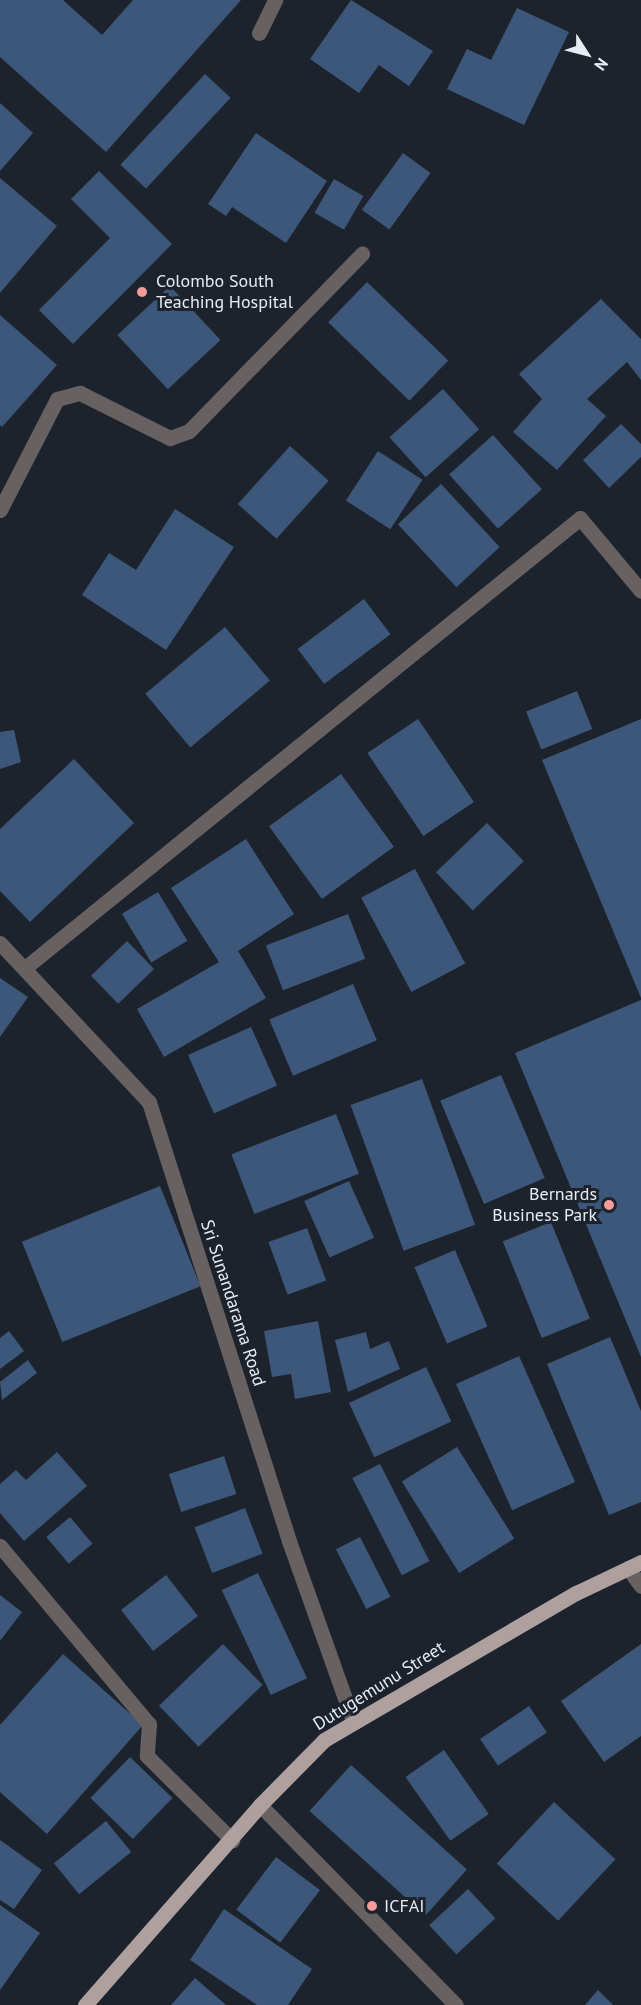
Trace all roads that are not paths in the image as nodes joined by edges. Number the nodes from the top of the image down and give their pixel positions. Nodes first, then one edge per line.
1 (275, 0) edge
2 (259, 33) dead end
3 (362, 254) dead end
4 (0, 510) edge
5 (641, 591) edge
6 (0, 943) edge
7 (26, 967) junction
8 (0, 1546) edge
9 (635, 1565) edge
10 (641, 1586) edge
11 (353, 1721) junction
12 (260, 1805) junction
13 (232, 1840) junction
14 (85, 2005) edge
15 (456, 2005) edge

1 - 2 street
3 - 4 street
5 - 7 street
6 - 7 street, Sri Sunandarama Road
7 - 11 street, Sri Sunandarama Road
8 - 13 street
9 - 10 street
9 - 11 main road, Dutugemunu Street
11 - 12 main road, Dutugemunu Street
12 - 13 main road, Dutugemunu Street
12 - 15 street
13 - 14 main road, Dutugemunu Street

